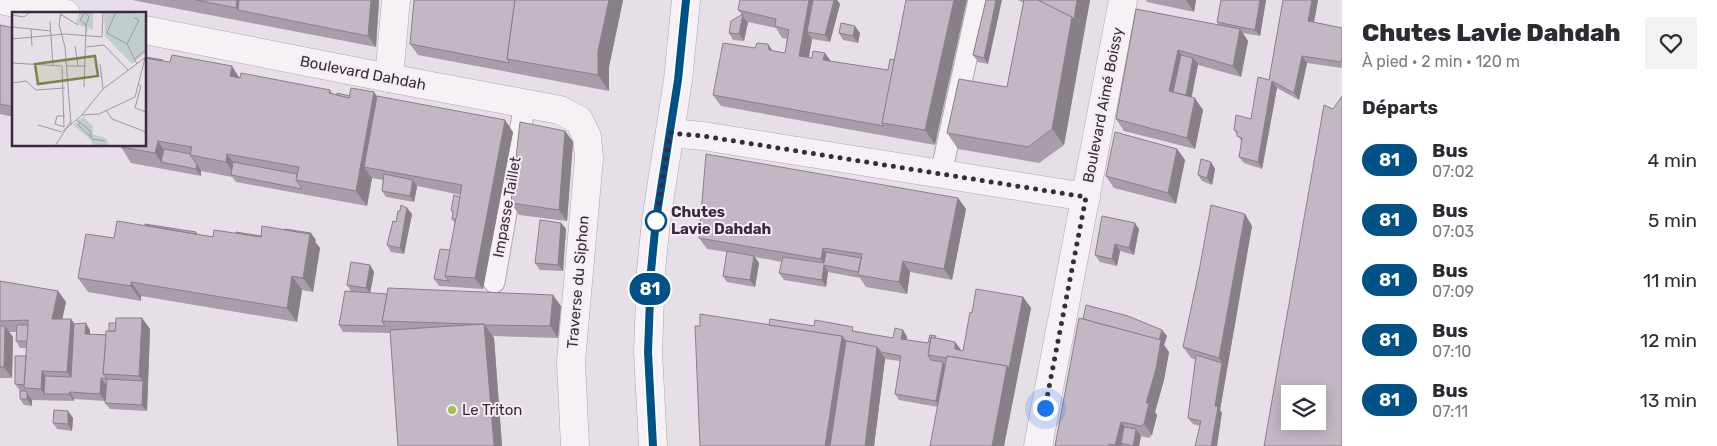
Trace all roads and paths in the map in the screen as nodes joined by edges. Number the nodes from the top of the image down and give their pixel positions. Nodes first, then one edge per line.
1 (0, 0) edge
2 (396, 0) edge
3 (686, 0) edge
4 (979, 0) edge
5 (1124, 0) edge
6 (57, 12) edge
7 (146, 30) edge
8 (389, 78) junction
9 (525, 103) junction
10 (579, 120) joint
11 (670, 133) junction
12 (941, 174) junction
13 (1086, 197) junction
14 (494, 282) dead end
15 (575, 446) edge
16 (653, 446) edge
17 (1038, 446) edge

1 - 6 street
2 - 8 street
3 - 11 street
4 - 12 lane
5 - 13 street, Boulevard Aimé Boissy
7 - 8 street, Boulevard Dahdah
8 - 9 street, Boulevard Dahdah
9 - 10 street, Boulevard Dahdah
9 - 14 lane, Impasse Taillet
10 - 15 street, Traverse du Siphon
11 - 12 street
11 - 16 street
12 - 13 street
13 - 17 street, Boulevard Aimé Boissy

